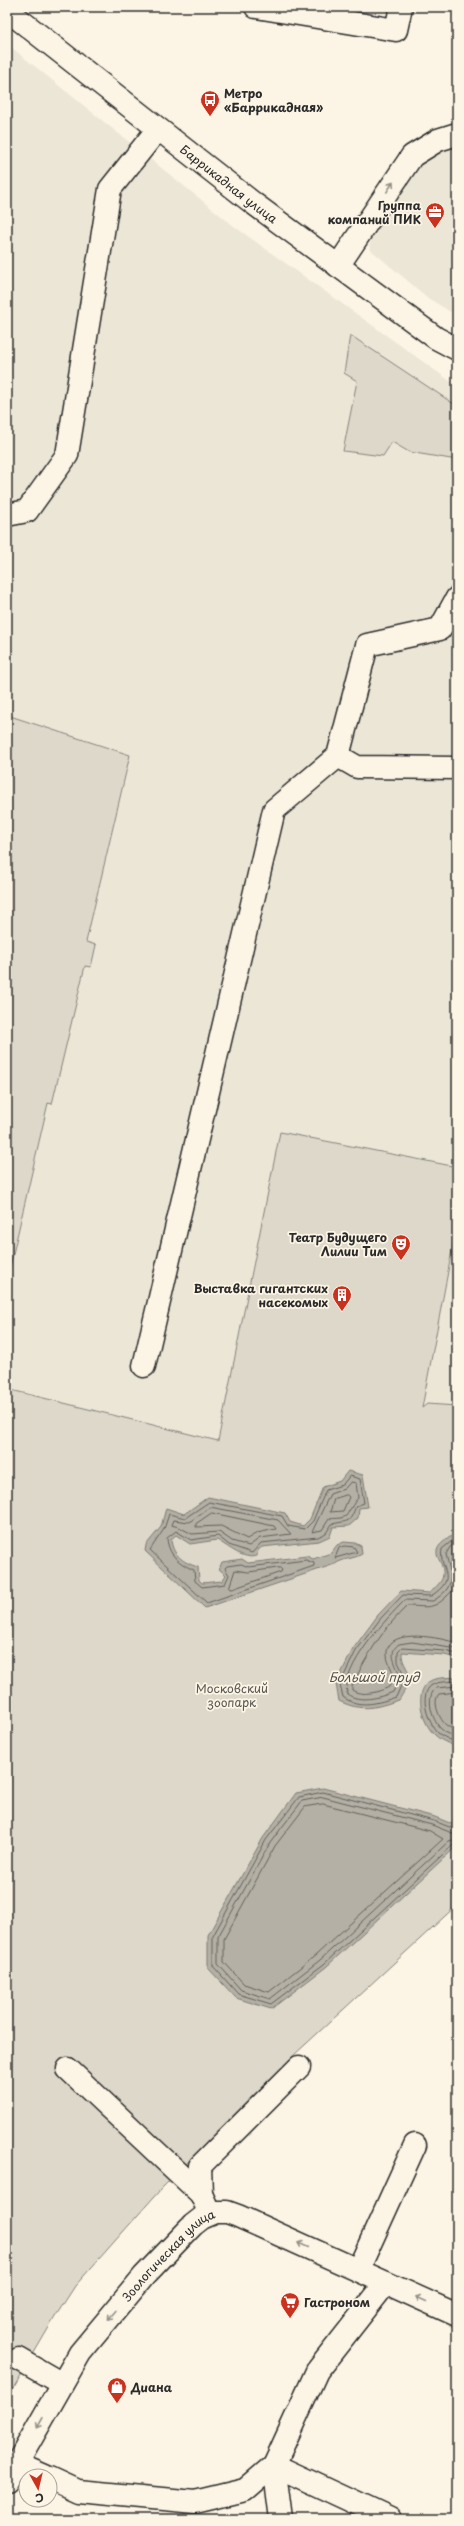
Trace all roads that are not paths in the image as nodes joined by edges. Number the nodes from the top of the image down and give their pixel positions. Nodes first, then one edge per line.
1 (256, 7) edge
2 (401, 7) edge
3 (7, 10) edge
4 (157, 130) junction
5 (457, 134) edge
6 (338, 266) junction
7 (457, 349) edge
8 (7, 515) edge
9 (457, 598) edge
10 (338, 756) junction
11 (457, 768) edge
12 (144, 1366) dead end
13 (299, 2067) dead end
14 (68, 2069) dead end
15 (415, 2145) dead end
16 (201, 2194) junction
17 (210, 2214) junction
18 (358, 2270) junction
19 (386, 2283) junction
20 (457, 2315) edge
21 (18, 2359) dead end
22 (62, 2384) junction
23 (274, 2465) junction
24 (12, 2473) edge
25 (58, 2482) edge
26 (282, 2519) edge
27 (390, 2519) edge

1 - 2 street
3 - 4 street, Баррикадная улица
4 - 6 street, Баррикадная улица
4 - 8 street
6 -> 5 street
6 - 7 street, Баррикадная улица
9 - 10 street
10 - 11 street
10 - 12 street
13 - 16 street
14 - 16 street
15 - 18 street
16 - 17 street
18 -> 17 street, Зоологическая улица
17 -> 22 street, Зоологическая улица
18 - 19 street, Зоологическая улица
20 -> 19 street, Зоологическая улица
19 - 23 street
21 - 22 street
22 -> 24 street, Зоологическая улица
23 - 25 street
23 - 26 street
23 - 27 street

